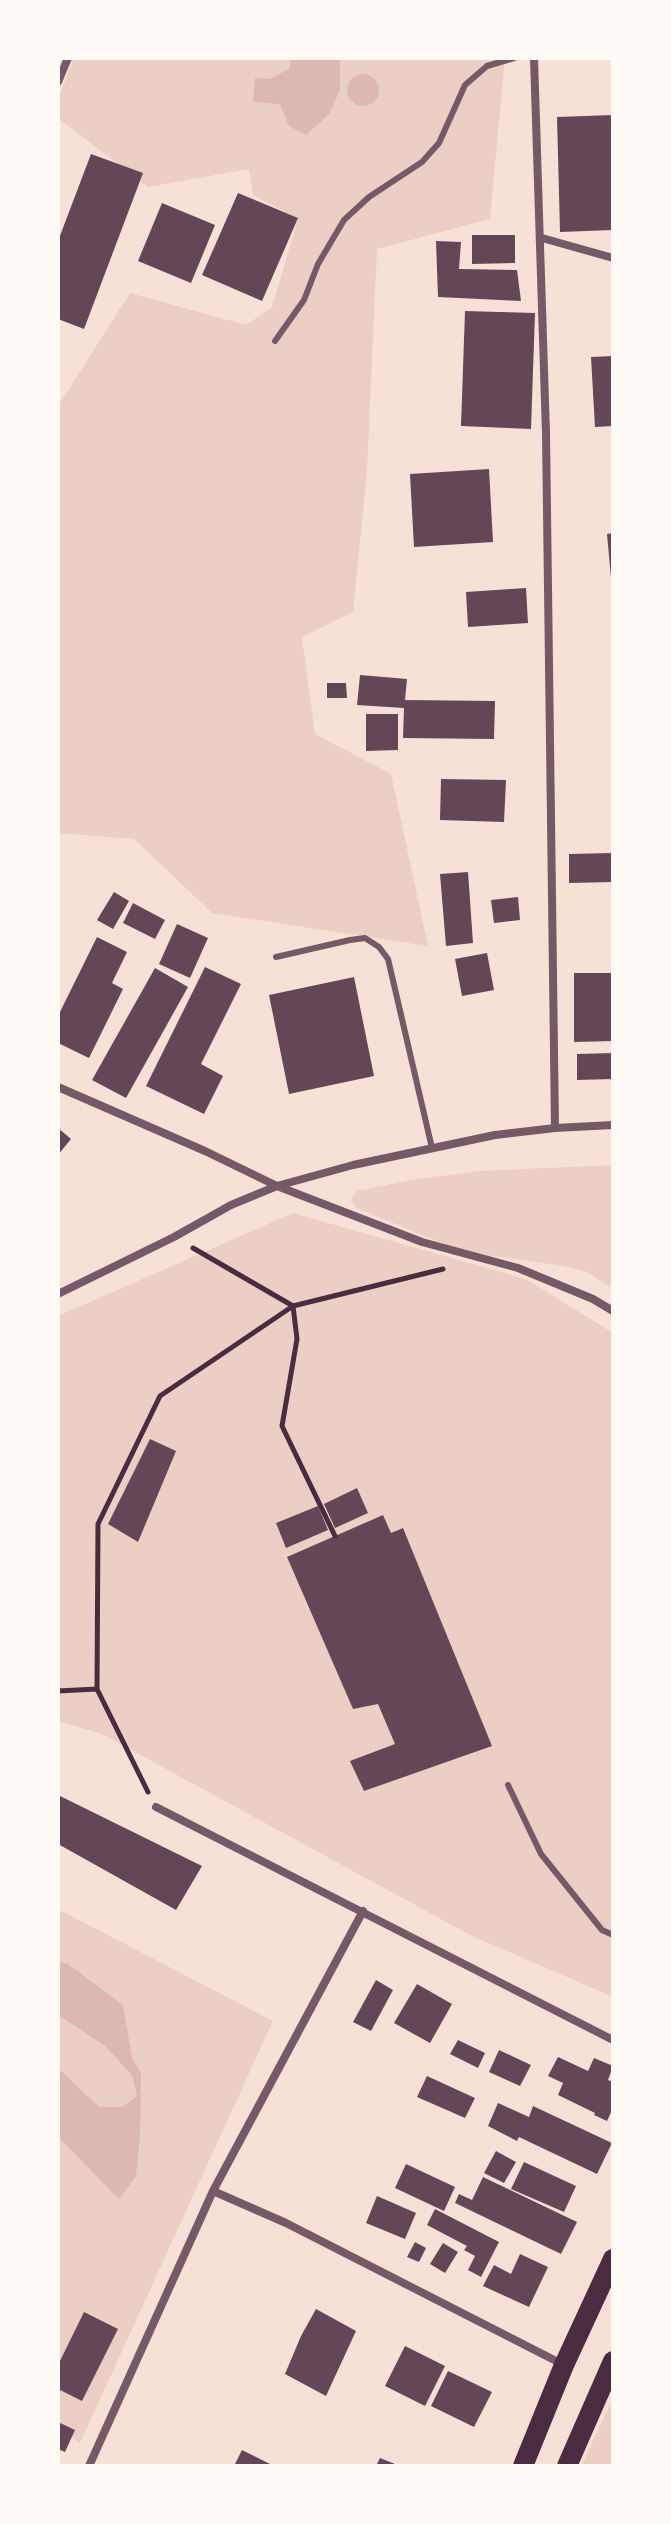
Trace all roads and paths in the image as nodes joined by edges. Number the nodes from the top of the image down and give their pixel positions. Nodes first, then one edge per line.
1 (68, 58) edge
2 (514, 58) edge
3 (534, 58) edge
4 (58, 82) edge
5 (542, 238) junction
6 (613, 258) edge
7 (275, 341) dead end
8 (276, 957) dead end
9 (58, 1087) edge
10 (613, 1125) edge
11 (555, 1128) junction
12 (432, 1148) junction
13 (277, 1186) junction
14 (174, 1237) junction
15 (454, 1269) dead end
16 (58, 1294) edge
17 (293, 1306) junction
18 (613, 1311) edge
19 (335, 1536) dead end
20 (97, 1689) junction
21 (58, 1691) edge
22 (508, 1785) dead end
23 (156, 1807) joint
24 (363, 1911) junction
25 (613, 1935) edge
26 (613, 2040) edge
27 (213, 2191) junction
28 (613, 2259) edge
29 (613, 2361) edge
30 (564, 2365) junction
31 (89, 2466) edge
32 (523, 2466) edge
33 (567, 2466) edge

1 - 4 street
2 - 7 lane
3 - 5 street
5 - 6 street
5 - 11 street
8 - 12 lane
9 - 13 street
10 - 11 street
11 - 12 street
12 - 13 street
13 - 14 street
13 - 18 street
14 - 16 street
14 - 17 path
15 - 17 path
17 - 19 path
17 - 20 path
20 - 21 path
20 - 23 path
22 - 25 lane
23 - 24 street
24 - 26 street
24 - 27 street
27 - 30 street
27 - 31 street
28 - 30 main road
29 - 33 main road
30 - 32 main road

